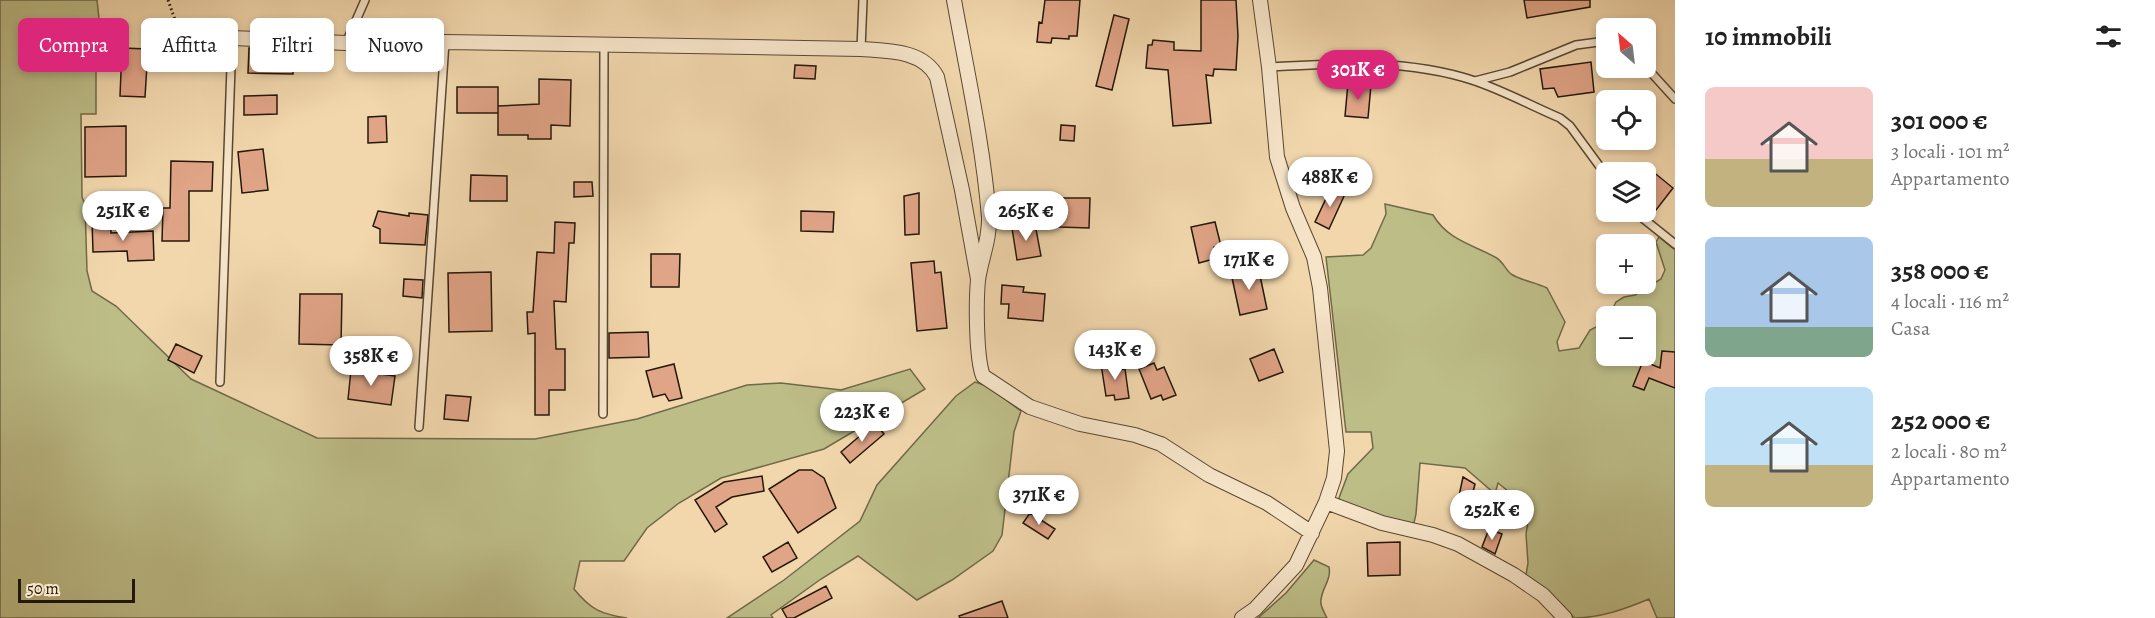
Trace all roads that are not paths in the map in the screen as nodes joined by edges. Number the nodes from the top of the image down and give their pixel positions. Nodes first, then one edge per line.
1 (365, 0) edge
2 (863, 0) edge
3 (954, 0) edge
4 (1260, 0) edge
5 (357, 18) edge
6 (238, 38) edge
7 (445, 42) joint
8 (1596, 42) edge
9 (346, 44) edge
10 (604, 45) junction
11 (861, 49) junction
12 (1269, 67) junction
13 (231, 72) edge
14 (1656, 78) edge
15 (1475, 81) junction
16 (1675, 99) edge
17 (1596, 162) edge
18 (1648, 222) edge
19 (1675, 244) edge
20 (978, 279) junction
21 (220, 382) dead end
22 (603, 414) dead end
23 (420, 427) dead end
24 (1326, 502) junction
25 (1312, 533) junction
26 (1242, 618) edge
27 (1565, 618) edge

1 - 5 lane
2 - 11 lane
3 - 20 street
4 - 12 street
6 - 9 street
7 - 10 street
7 - 23 lane
8 - 15 lane
10 - 11 street
10 - 22 lane
11 - 20 street
12 - 15 lane
12 - 24 street
13 - 21 lane
14 - 16 lane
15 - 17 lane
18 - 19 lane
20 - 25 street
24 - 25 street
24 - 27 street
25 - 26 street

